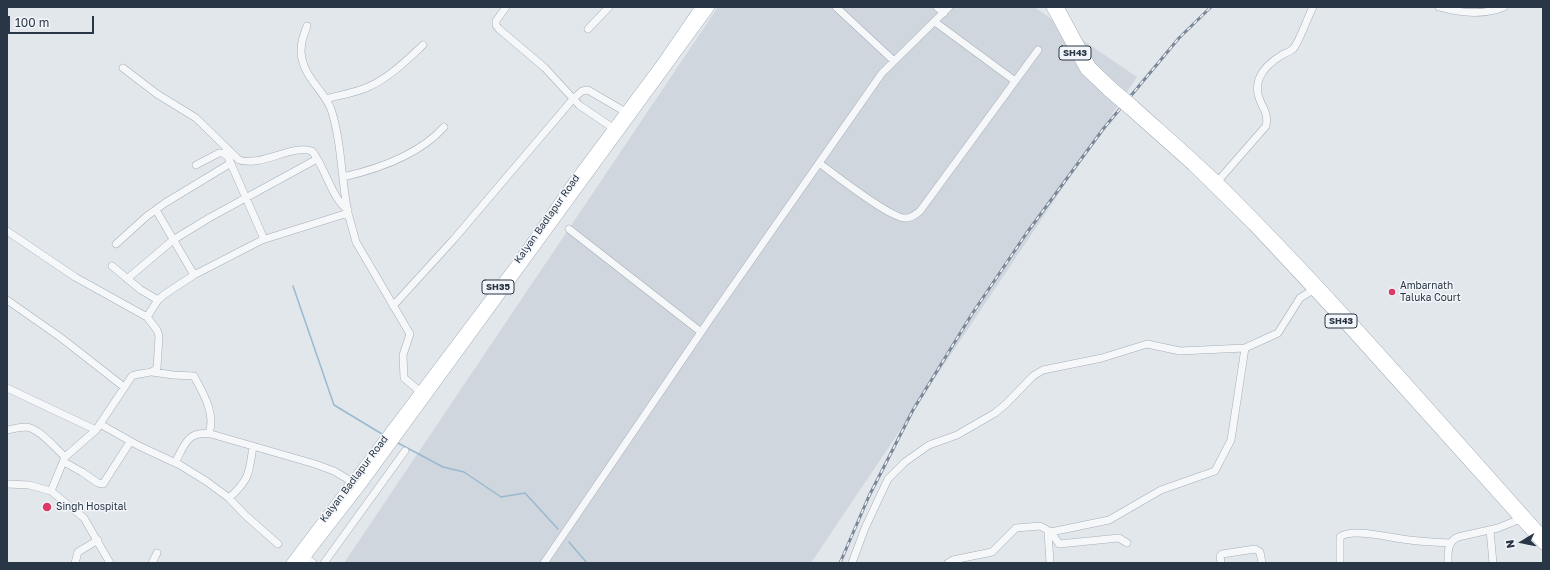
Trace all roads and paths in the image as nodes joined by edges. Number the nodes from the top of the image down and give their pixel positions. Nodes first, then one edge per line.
1 (506, 7) edge
2 (609, 7) edge
3 (700, 7) edge
4 (710, 7) edge
5 (836, 7) edge
6 (937, 7) edge
7 (949, 7) edge
8 (1051, 7) edge
9 (1059, 7) edge
10 (1313, 7) edge
11 (1439, 7) edge
12 (1504, 7) edge
13 (944, 13) junction
14 (935, 22) junction
15 (307, 26) dead end
16 (588, 29) dead end
17 (423, 45) dead end
18 (1038, 50) dead end
19 (894, 61) junction
20 (123, 68) dead end
21 (1016, 81) junction
22 (1111, 90) junction
23 (326, 99) junction
24 (573, 99) junction
25 (1130, 106) junction
26 (628, 114) junction
27 (444, 127) dead end
28 (613, 128) junction
29 (317, 159) junction
30 (231, 163) junction
31 (819, 163) junction
32 (196, 165) dead end
33 (588, 168) junction
34 (343, 177) junction
35 (1218, 181) junction
36 (246, 198) junction
37 (156, 210) junction
38 (348, 211) junction
39 (569, 229) dead end
40 (7, 232) edge
41 (264, 239) junction
42 (173, 240) junction
43 (116, 244) dead end
44 (112, 266) dead end
45 (194, 275) junction
46 (127, 279) junction
47 (1315, 288) junction
48 (7, 300) edge
49 (158, 300) junction
50 (393, 306) junction
51 (147, 317) junction
52 (701, 332) junction
53 (1245, 348) junction
54 (152, 372) junction
55 (124, 387) junction
56 (7, 388) edge
57 (423, 394) junction
58 (98, 427) junction
59 (7, 430) edge
60 (209, 433) junction
61 (130, 442) junction
62 (253, 446) junction
63 (405, 450) dead end
64 (64, 460) junction
65 (175, 463) junction
66 (7, 484) edge
67 (357, 485) junction
68 (51, 491) junction
69 (229, 498) junction
70 (1523, 518) junction
71 (1490, 530) junction
72 (1050, 532) junction
73 (1543, 535) edge
74 (98, 540) junction
75 (1127, 542) dead end
76 (1450, 543) junction
77 (278, 544) dead end
78 (1543, 545) edge
79 (157, 554) dead end
80 (305, 559) edge
81 (1340, 561) dead end
82 (75, 563) edge
83 (110, 563) edge
84 (152, 563) edge
85 (291, 563) edge
86 (324, 563) edge
87 (544, 563) edge
88 (852, 563) edge
89 (948, 563) edge
90 (1050, 563) edge
91 (1221, 563) edge
92 (1262, 563) edge
93 (1448, 563) edge
94 (1493, 563) edge

1 - 24 street
2 - 16 street
3 - 26 main road, Kalyan Badlapur Road / SH35
4 - 26 main road, Kalyan Badlapur Road / SH35
5 - 19 street
6 - 13 street
7 - 13 street
8 - 22 main road, SH43
9 - 22 main road, SH43
10 - 35 street
11 - 12 street
13 - 14 street
14 - 19 street
14 - 21 street
15 - 23 street
17 - 23 street
18 - 21 street
19 - 31 street
20 - 29 street
21 - 31 street
22 - 25 main road, SH43, bridge
23 - 34 street
24 - 26 street
24 - 28 street
24 - 50 street
25 - 35 main road, SH43
25 - 47 main road, SH43
26 - 28 main road, Kalyan Badlapur Road / SH35
26 - 33 main road, Kalyan Badlapur Road / SH35
27 - 34 street
28 - 33 main road, Kalyan Badlapur Road / SH35
29 - 36 street
29 - 38 street
30 - 32 street
30 - 36 street
30 - 37 street
31 - 52 street
33 - 57 main road, Kalyan Badlapur Road / SH35
34 - 38 street
35 - 47 main road, SH43
36 - 41 street
36 - 42 street
37 - 42 street
37 - 43 street
38 - 41 street
38 - 50 street
39 - 52 street
40 - 51 street
41 - 45 street
42 - 45 street
42 - 46 street
44 - 46 street
45 - 49 street
46 - 49 street
47 - 53 street
47 - 70 main road, SH43
48 - 55 street
49 - 51 street
50 - 57 street
51 - 54 street
52 - 87 street
53 - 72 street
53 - 88 street
54 - 55 street
54 - 60 street
55 - 58 street
56 - 58 street
57 - 67 main road, Kalyan Badlapur Road / SH35
58 - 61 street
58 - 64 street
59 - 64 street
60 - 62 street
60 - 65 street
61 - 64 street
61 - 65 street
62 - 67 street
62 - 69 street
63 - 86 street
64 - 68 street
65 - 69 street
66 - 68 street
67 - 80 main road, Kalyan Badlapur Road / SH35
68 - 74 street
69 - 77 street
70 - 71 street
70 - 73 main road, SH43
70 - 78 main road, SH43
71 - 76 street
71 - 94 street
72 - 75 street
72 - 89 street
72 - 90 street
74 - 82 street
74 - 83 street
76 - 81 street
76 - 93 street
79 - 84 street
80 - 85 main road, Kalyan Badlapur Road / SH35
91 - 92 street

